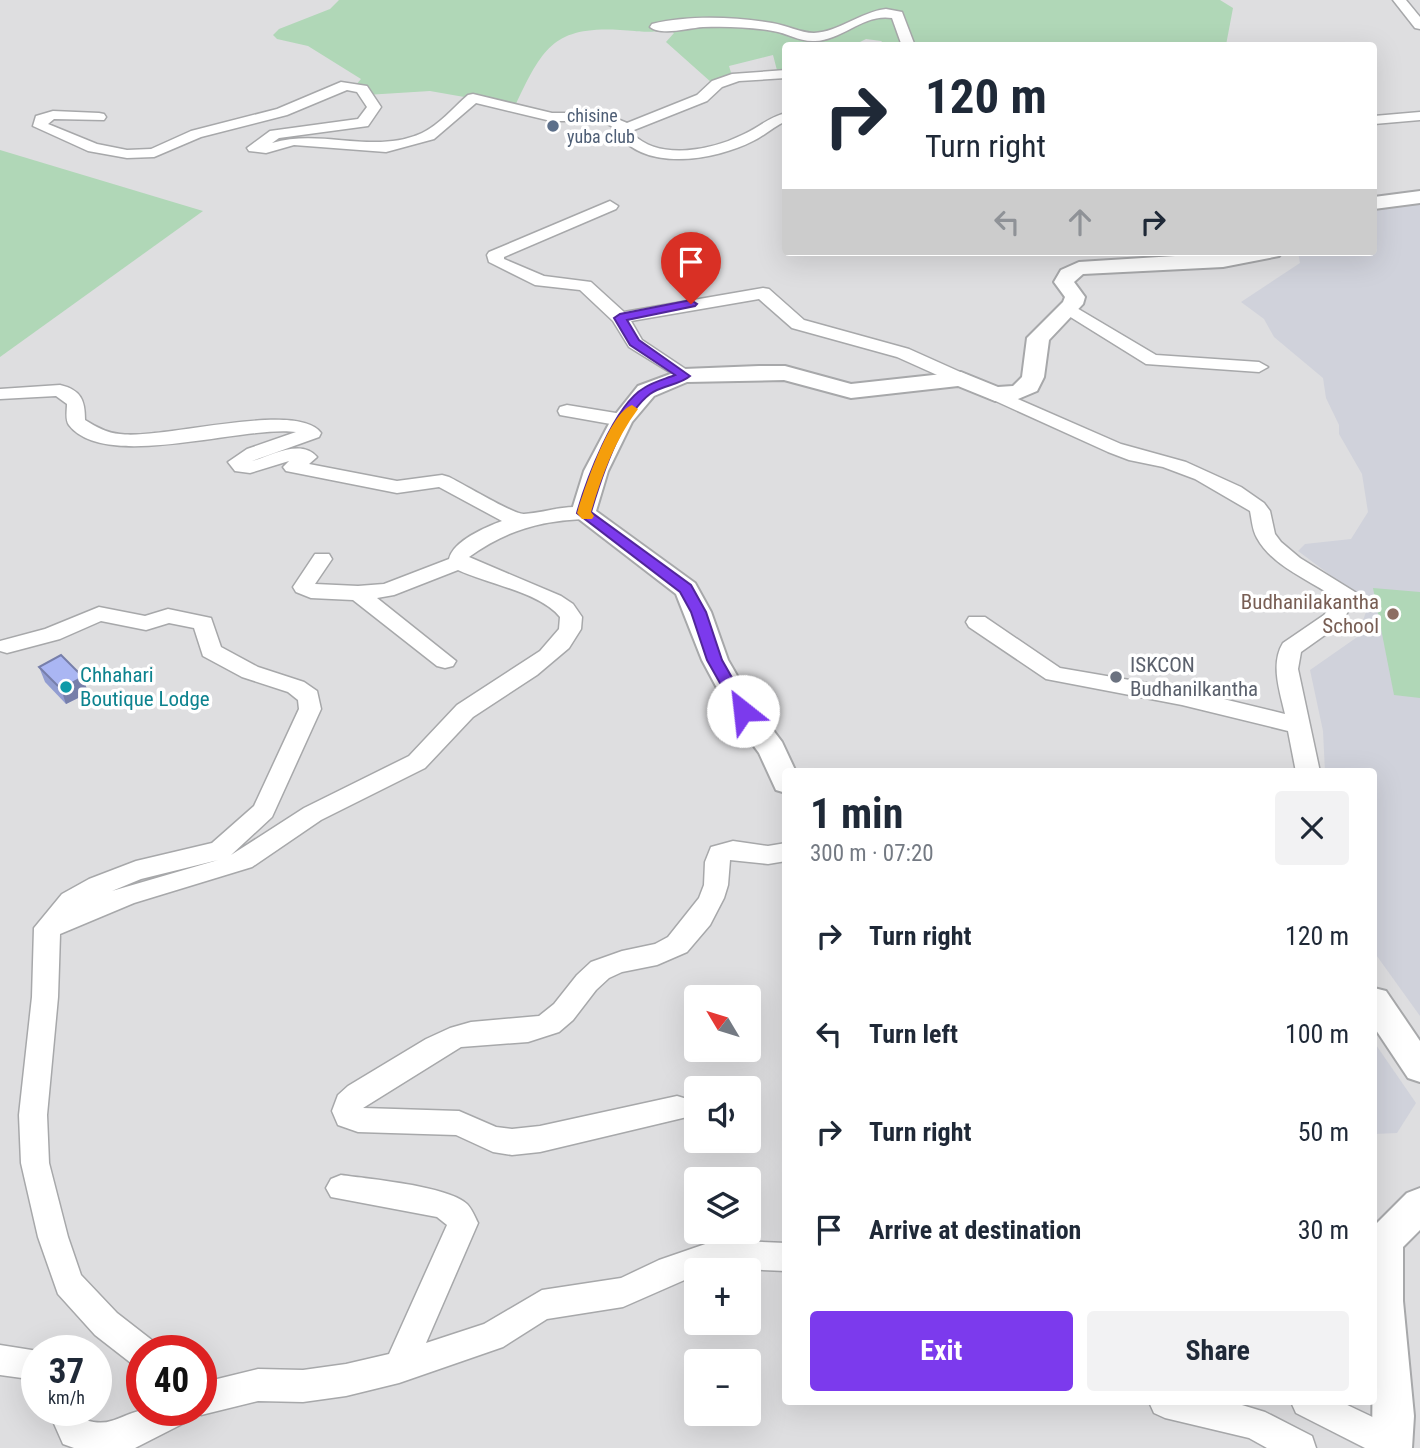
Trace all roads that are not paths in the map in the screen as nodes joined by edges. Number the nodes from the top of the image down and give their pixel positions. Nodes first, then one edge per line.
1 (1399, 0) edge
2 (1420, 25) edge
3 (657, 27) dead end
4 (907, 42) edge
5 (782, 74) edge
6 (1420, 116) edge
7 (99, 117) dead end
8 (782, 118) edge
9 (1377, 120) edge
10 (627, 128) junction
11 (1420, 197) edge
12 (1377, 203) edge
13 (610, 206) dead end
14 (1250, 256) edge
15 (1139, 258) edge
16 (1070, 309) junction
17 (620, 318) junction
18 (1259, 367) dead end
19 (684, 376) junction
20 (961, 379) junction
21 (0, 394) edge
22 (995, 394) junction
23 (567, 411) dead end
24 (622, 420) junction
25 (583, 513) junction
26 (516, 520) junction
27 (322, 559) dead end
28 (460, 562) junction
29 (358, 593) junction
30 (977, 622) dead end
31 (6, 646) dead end
32 (445, 660) dead end
33 (1300, 726) junction
34 (1307, 768) edge
35 (782, 773) edge
36 (782, 853) edge
37 (47, 928) junction
38 (1377, 1005) edge
39 (1420, 1068) edge
40 (677, 1108) dead end
41 (341, 1188) dead end
42 (1420, 1205) edge
43 (782, 1258) edge
44 (126, 1340) edge
45 (0, 1360) edge
46 (21, 1362) edge
47 (399, 1367) junction
48 (217, 1395) edge
49 (1178, 1405) edge
50 (1313, 1405) edge
51 (72, 1426) edge
52 (145, 1426) edge
53 (1392, 1446) edge
54 (1300, 1448) edge

1 - 2 street
3 - 4 street
5 - 10 street
6 - 9 street
7 - 10 street
8 - 10 street
11 - 12 street
13 - 17 street
14 - 15 street
15 - 16 street
16 - 18 street
16 - 22 street
17 - 19 street
17 - 20 street
19 - 20 street
19 - 24 street
20 - 22 street
21 - 26 street
22 - 33 street
23 - 24 street
24 - 25 street
25 - 26 street
25 - 35 street
26 - 28 street
27 - 29 street
28 - 29 street
28 - 37 street
29 - 32 street
30 - 33 street
31 - 37 street
33 - 34 street
36 - 40 street
37 - 44 street
38 - 39 street
41 - 47 street
42 - 53 street
43 - 47 street
45 - 46 street
47 - 48 street
49 - 54 street
50 - 53 street
51 - 52 street

